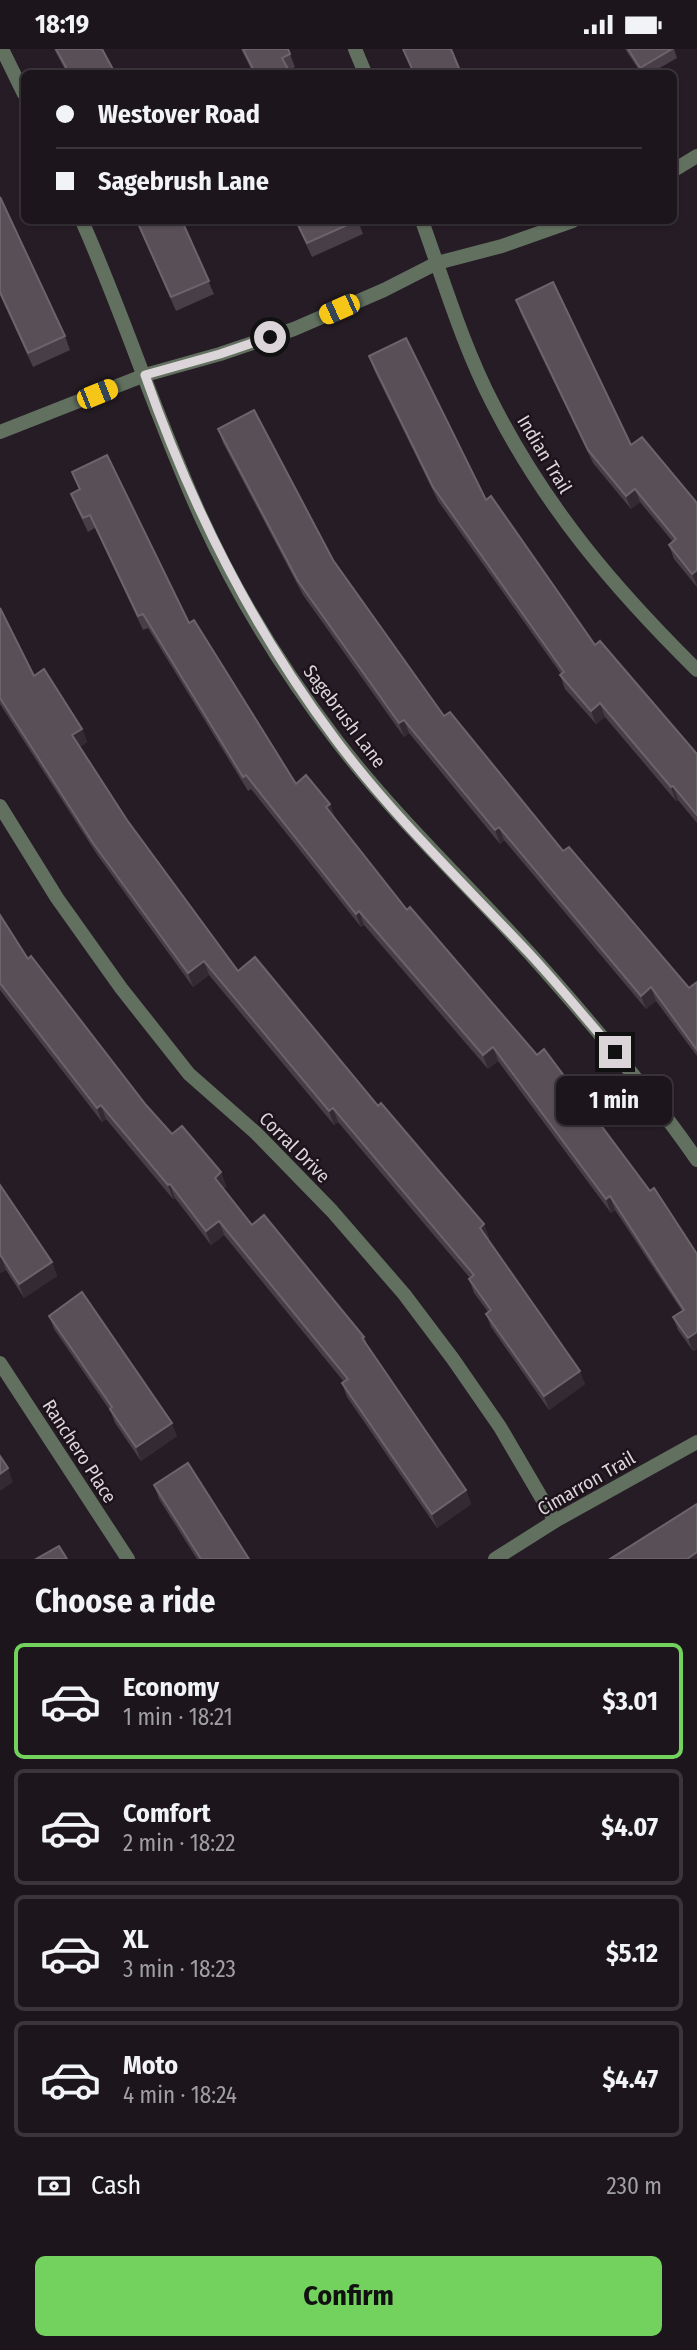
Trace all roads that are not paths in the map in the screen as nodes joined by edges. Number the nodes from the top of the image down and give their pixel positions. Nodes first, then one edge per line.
1 (2, 49) edge
2 (355, 49) edge
3 (364, 70) edge
4 (21, 88) edge
5 (697, 156) edge
6 (677, 168) edge
7 (83, 224) edge
8 (423, 224) edge
9 (564, 224) edge
10 (437, 263) junction
11 (145, 375) junction
12 (0, 432) edge
13 (697, 670) edge
14 (0, 806) edge
15 (697, 1160) edge
16 (0, 1363) edge
17 (697, 1442) edge
18 (555, 1521) junction
19 (128, 1559) edge
20 (495, 1559) edge

1 - 4 street
2 - 3 street
5 - 6 street
7 - 11 street, Sagebrush Lane
8 - 10 street, Indian Trail
9 - 10 street
10 - 11 street
10 - 13 street, Indian Trail
11 - 12 street
11 - 15 street, Sagebrush Lane
14 - 18 street, Corral Drive
16 - 19 street, Ranchero Place
17 - 18 street, Cimarron Trail
18 - 20 street, Cimarron Trail

